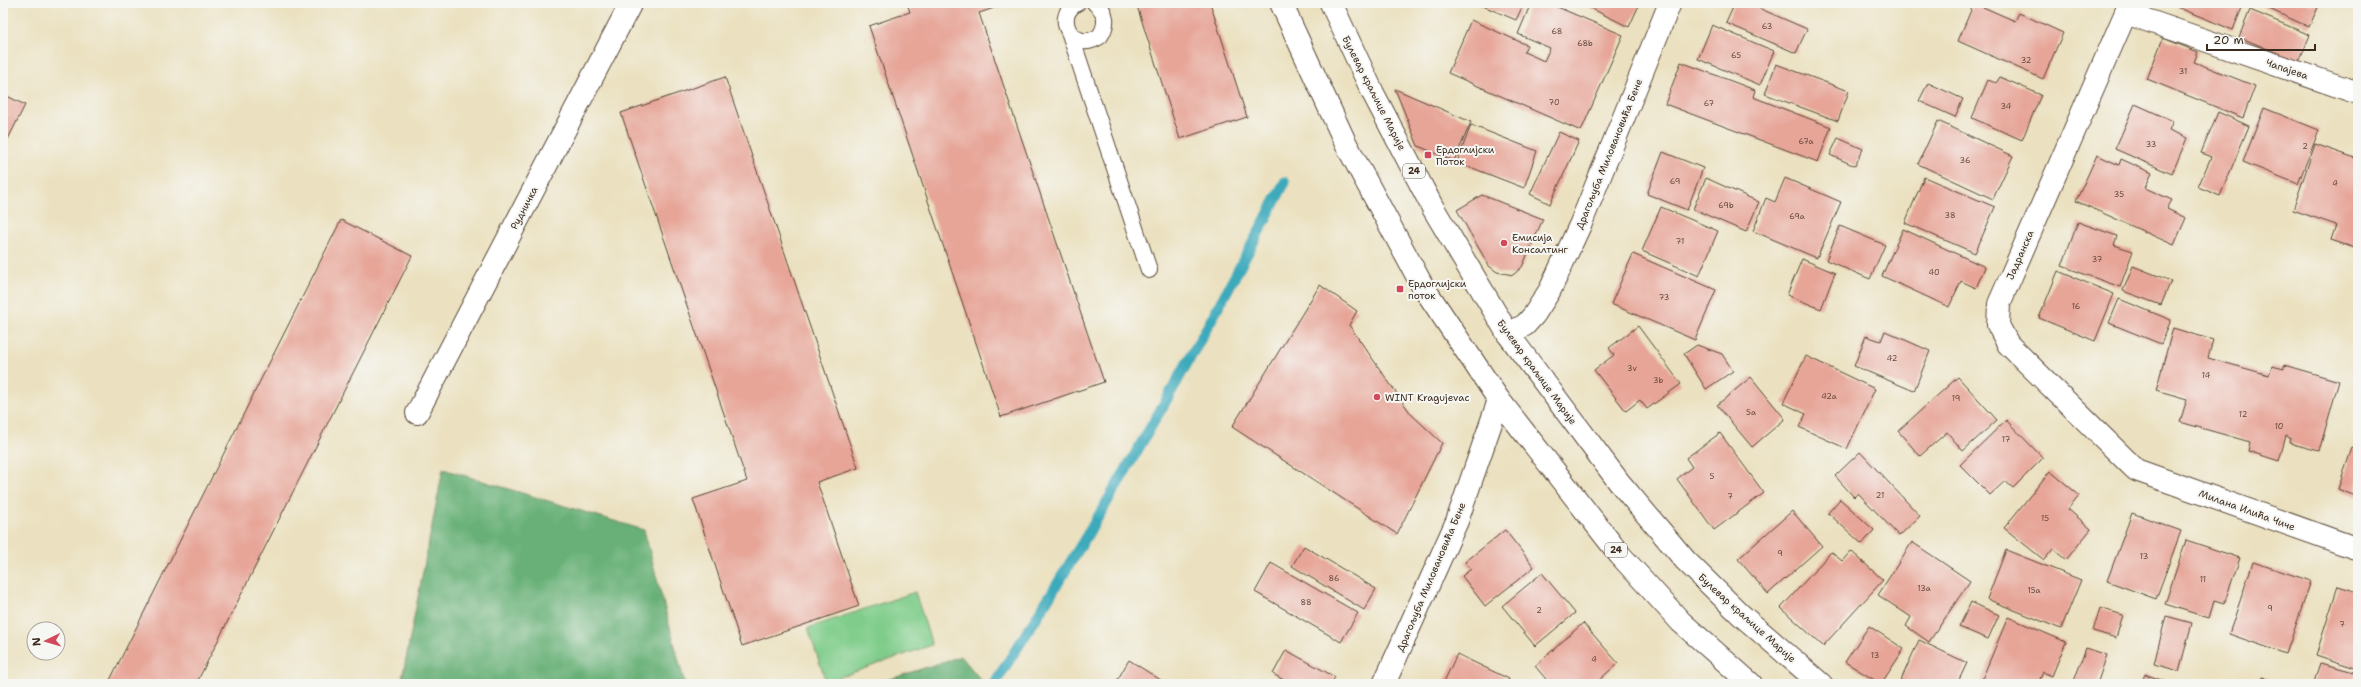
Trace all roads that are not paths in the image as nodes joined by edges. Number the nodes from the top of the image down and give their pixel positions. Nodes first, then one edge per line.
1 (631, 3) edge
2 (1077, 3) edge
3 (1095, 3) edge
4 (1281, 3) edge
5 (1331, 3) edge
6 (1670, 3) edge
7 (2128, 8) edge
8 (1070, 34) junction
9 (2358, 93) edge
10 (1149, 270) dead end
11 (1508, 334) junction
12 (1499, 400) junction
13 (417, 413) dead end
14 (2136, 470) joint
15 (2358, 549) edge
16 (1384, 684) edge
17 (1750, 684) edge
18 (1821, 684) edge

1 - 13 street, Рудничка
2 - 8 lane
3 - 8 lane
4 - 12 street, 24
5 - 11 street, Булевар краљице Марије / 24
6 - 11 street, Драгољуба Миловановића Бене
7 - 9 street, Чапајева
7 - 14 street, Јадранска
8 - 10 lane
11 - 18 street, Булевар краљице Марије / 24
12 - 16 street, Драгољуба Миловановића Бене
12 - 17 street, 24
14 - 15 street, Милана Илића Чиче

